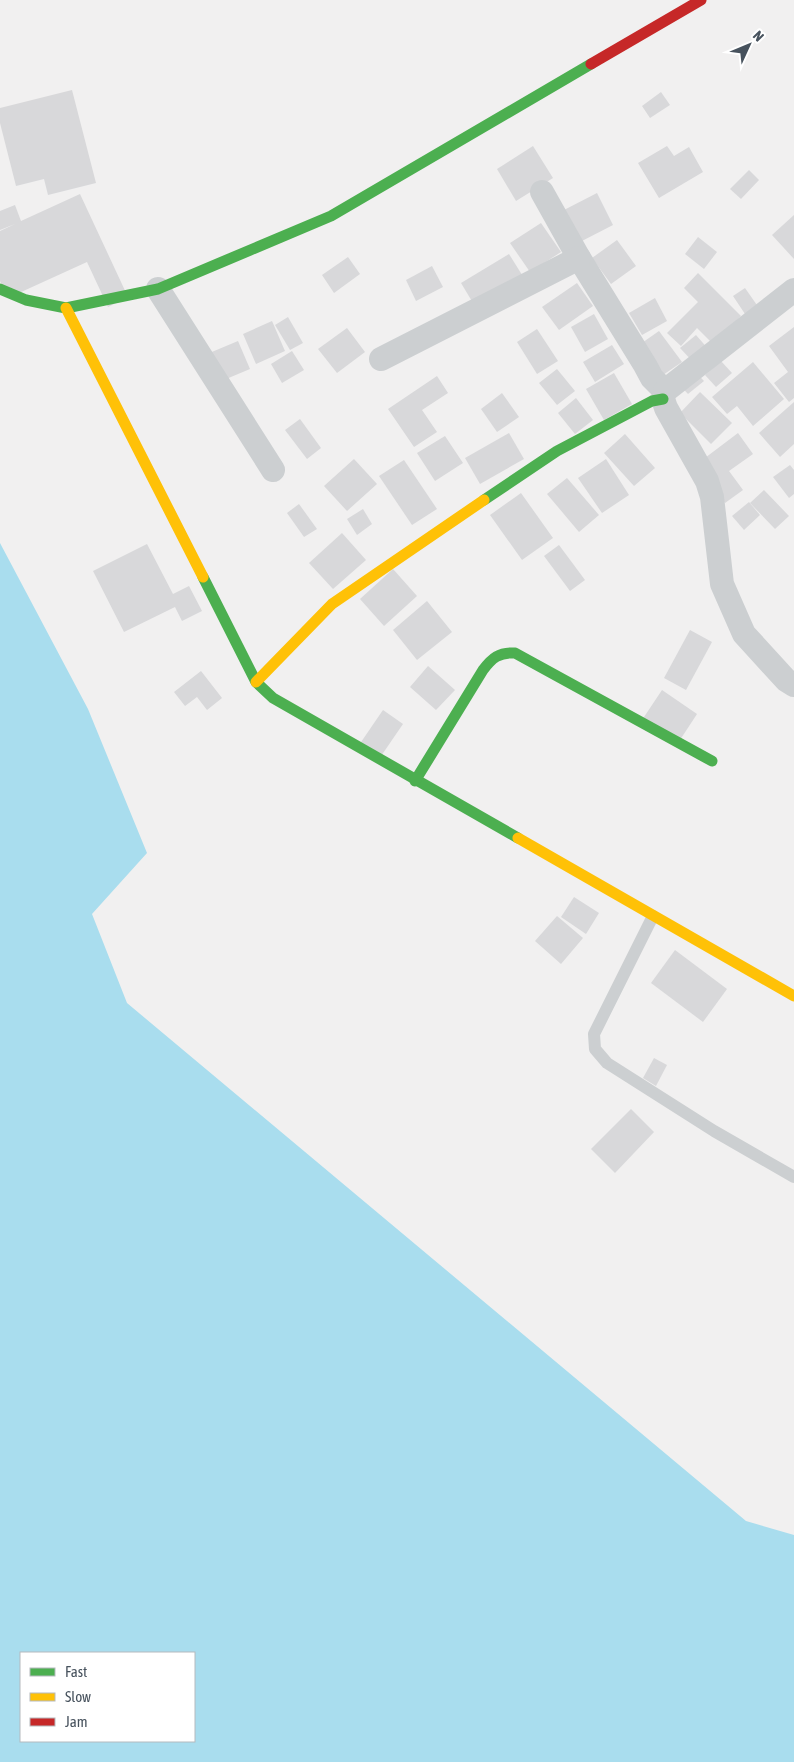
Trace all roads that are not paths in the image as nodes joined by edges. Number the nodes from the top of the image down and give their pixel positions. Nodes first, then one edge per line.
1 (701, 0) edge
2 (542, 192) dead end
3 (579, 258) junction
4 (158, 289) junction
5 (0, 290) edge
6 (794, 290) edge
7 (66, 308) junction
8 (381, 360) dead end
9 (664, 395) junction
10 (273, 470) dead end
11 (256, 682) junction
12 (794, 685) edge
13 (712, 761) dead end
14 (415, 781) junction
15 (653, 916) junction
16 (794, 996) edge
17 (794, 1178) edge

1 - 4 street
2 - 3 street
3 - 8 street
3 - 9 street
4 - 7 street
4 - 10 street
5 - 7 street
6 - 9 street
7 - 11 street
9 - 11 street
9 - 12 street
11 - 14 street
13 - 14 street
14 - 15 street
15 - 16 street
15 - 17 lane

